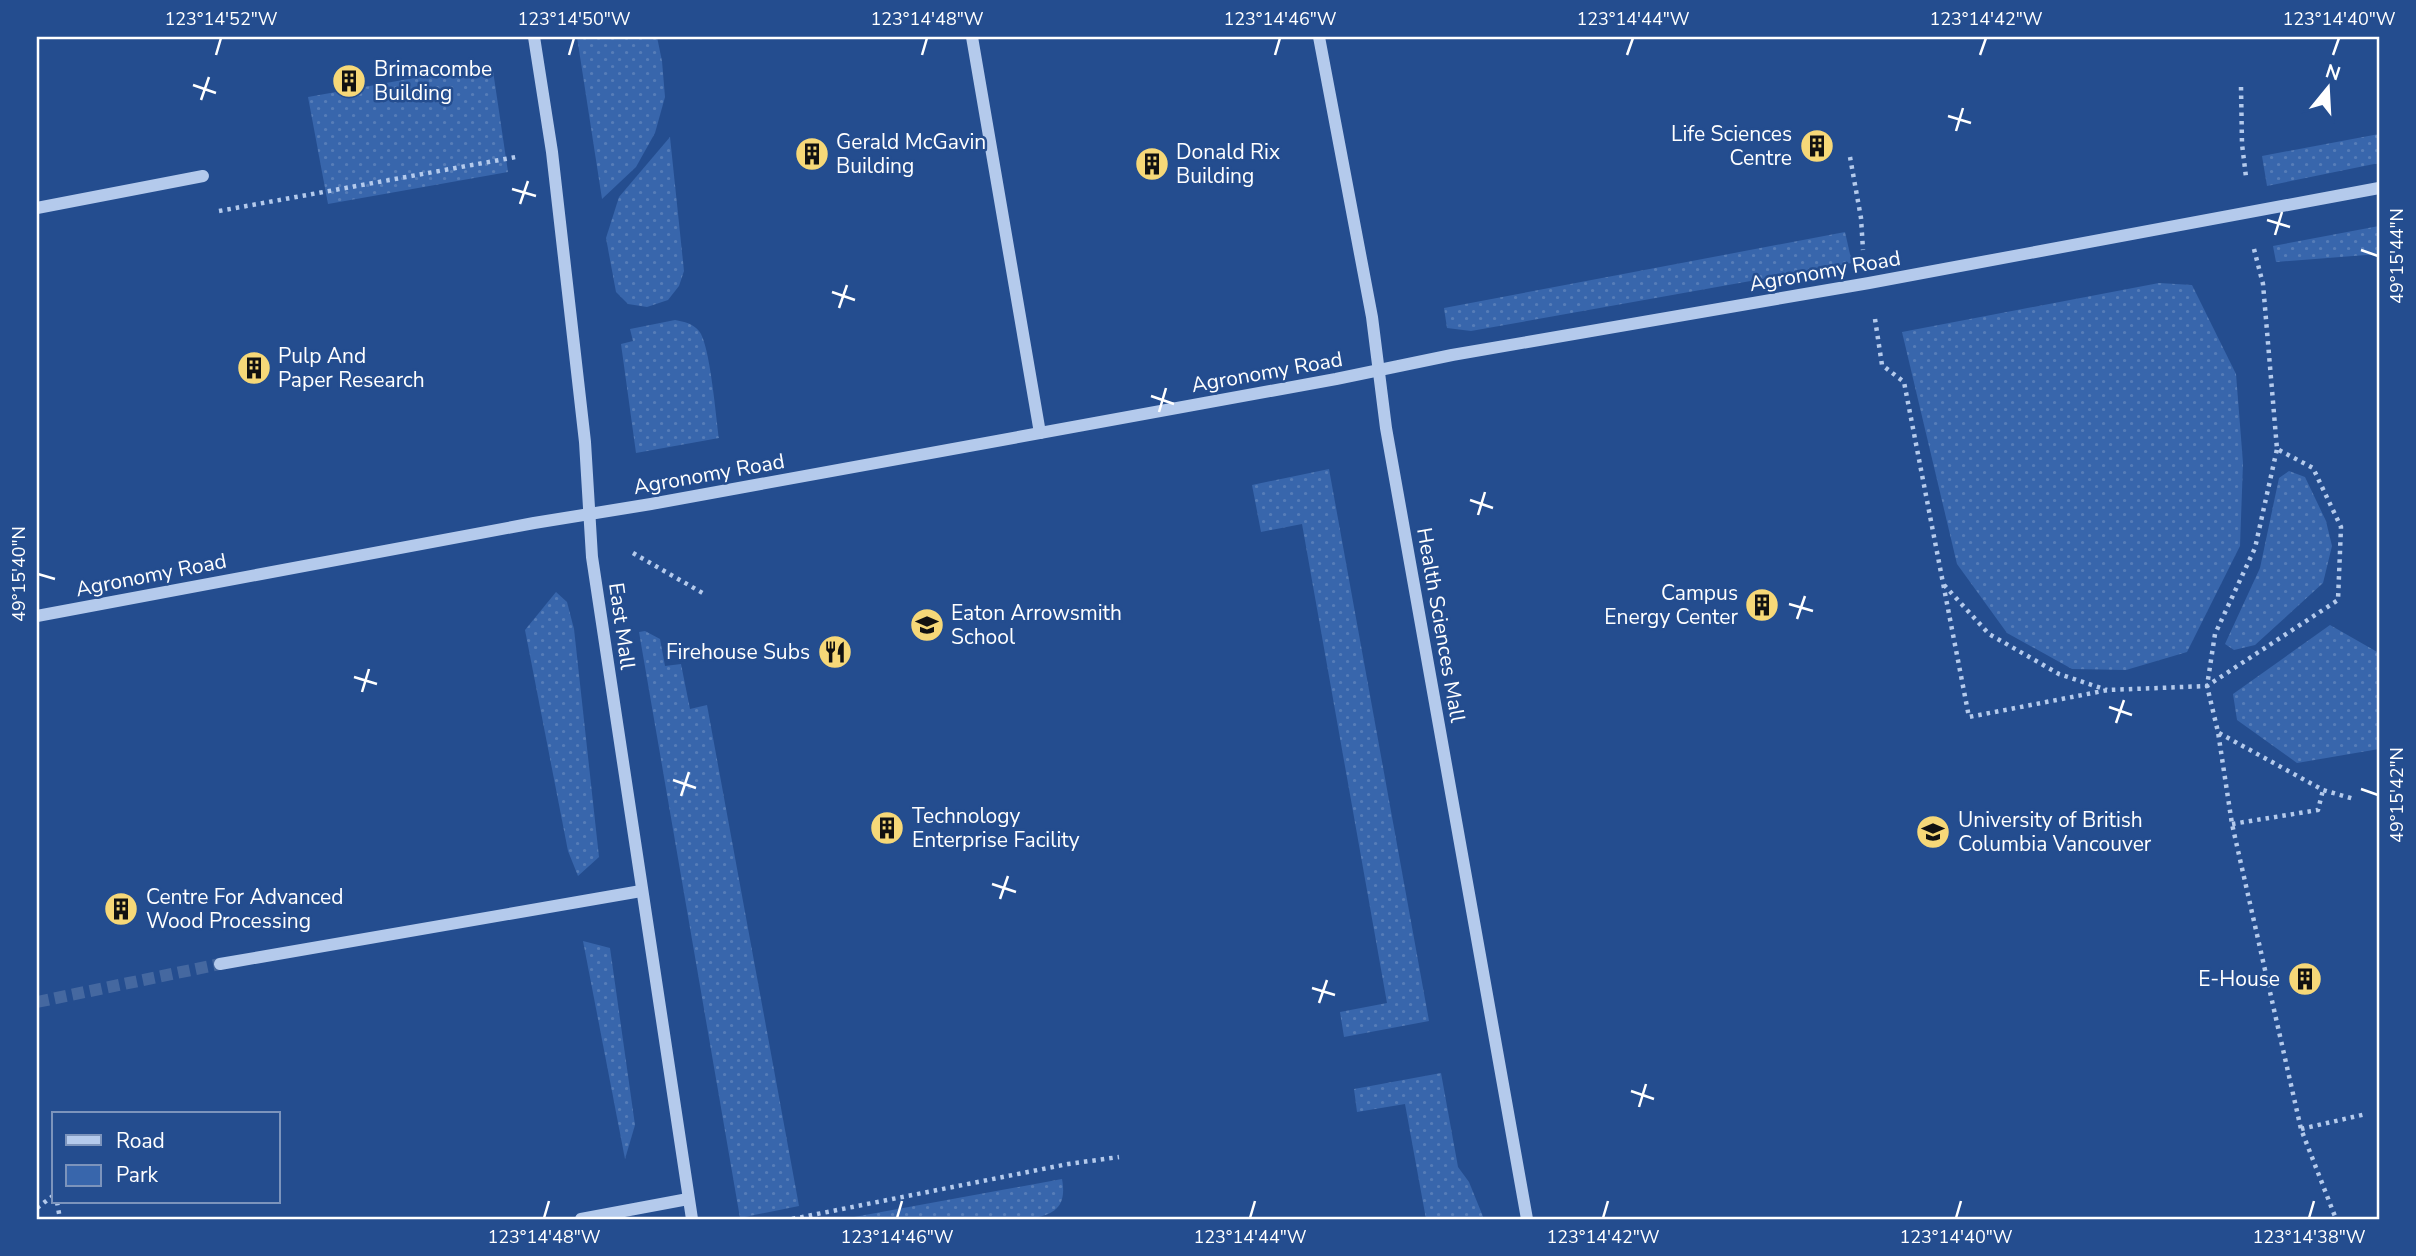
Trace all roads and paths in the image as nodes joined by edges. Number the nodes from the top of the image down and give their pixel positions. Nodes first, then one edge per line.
1 (534, 37) edge
2 (972, 37) edge
3 (1319, 37) edge
4 (2241, 87) dead end
5 (552, 152) junction
6 (1850, 157) dead end
7 (203, 176) dead end
8 (2247, 182) dead end
9 (2379, 188) edge
10 (37, 208) edge
11 (219, 211) dead end
12 (2252, 240) dead end
13 (1863, 254) dead end
14 (1873, 308) dead end
15 (1378, 371) junction
16 (1040, 433) junction
17 (2277, 449) junction
18 (589, 513) junction
19 (633, 553) dead end
20 (1944, 585) junction
21 (706, 595) dead end
22 (37, 616) edge
23 (2207, 686) junction
24 (2108, 690) junction
25 (2218, 732) junction
26 (2323, 790) junction
27 (2354, 799) dead end
28 (2232, 824) junction
29 (641, 891) junction
30 (220, 964) tunnel mouth
31 (2366, 1114) dead end
32 (2301, 1129) junction
33 (1119, 1157) dead end
34 (52, 1197) edge
35 (688, 1199) junction
36 (37, 1208) edge
37 (581, 1219) edge
38 (692, 1219) edge
39 (792, 1219) edge
40 (1527, 1219) edge
41 (2336, 1219) edge

1 - 5 street, East Mall
2 - 16 street
3 - 15 street, Health Sciences Mall
4 - 8 path
5 - 11 path
5 - 18 street, East Mall
6 - 13 path
7 - 10 street
9 - 15 street, Agronomy Road
12 - 17 path
14 - 20 path
15 - 16 street, Agronomy Road
15 - 40 street, Health Sciences Mall
16 - 18 street, Agronomy Road
17 - 23 path
17 - 23 path
18 - 22 street, Agronomy Road
18 - 29 street, East Mall
19 - 21 path
20 - 24 path
20 - 24 path
23 - 24 path
23 - 25 path
25 - 26 path
25 - 28 path
26 - 27 path
26 - 28 path
28 - 32 path
29 - 30 street
29 - 35 street, East Mall
31 - 32 path
32 - 41 path
33 - 39 path
34 - 36 path
35 - 37 street
35 - 38 street, East Mall

